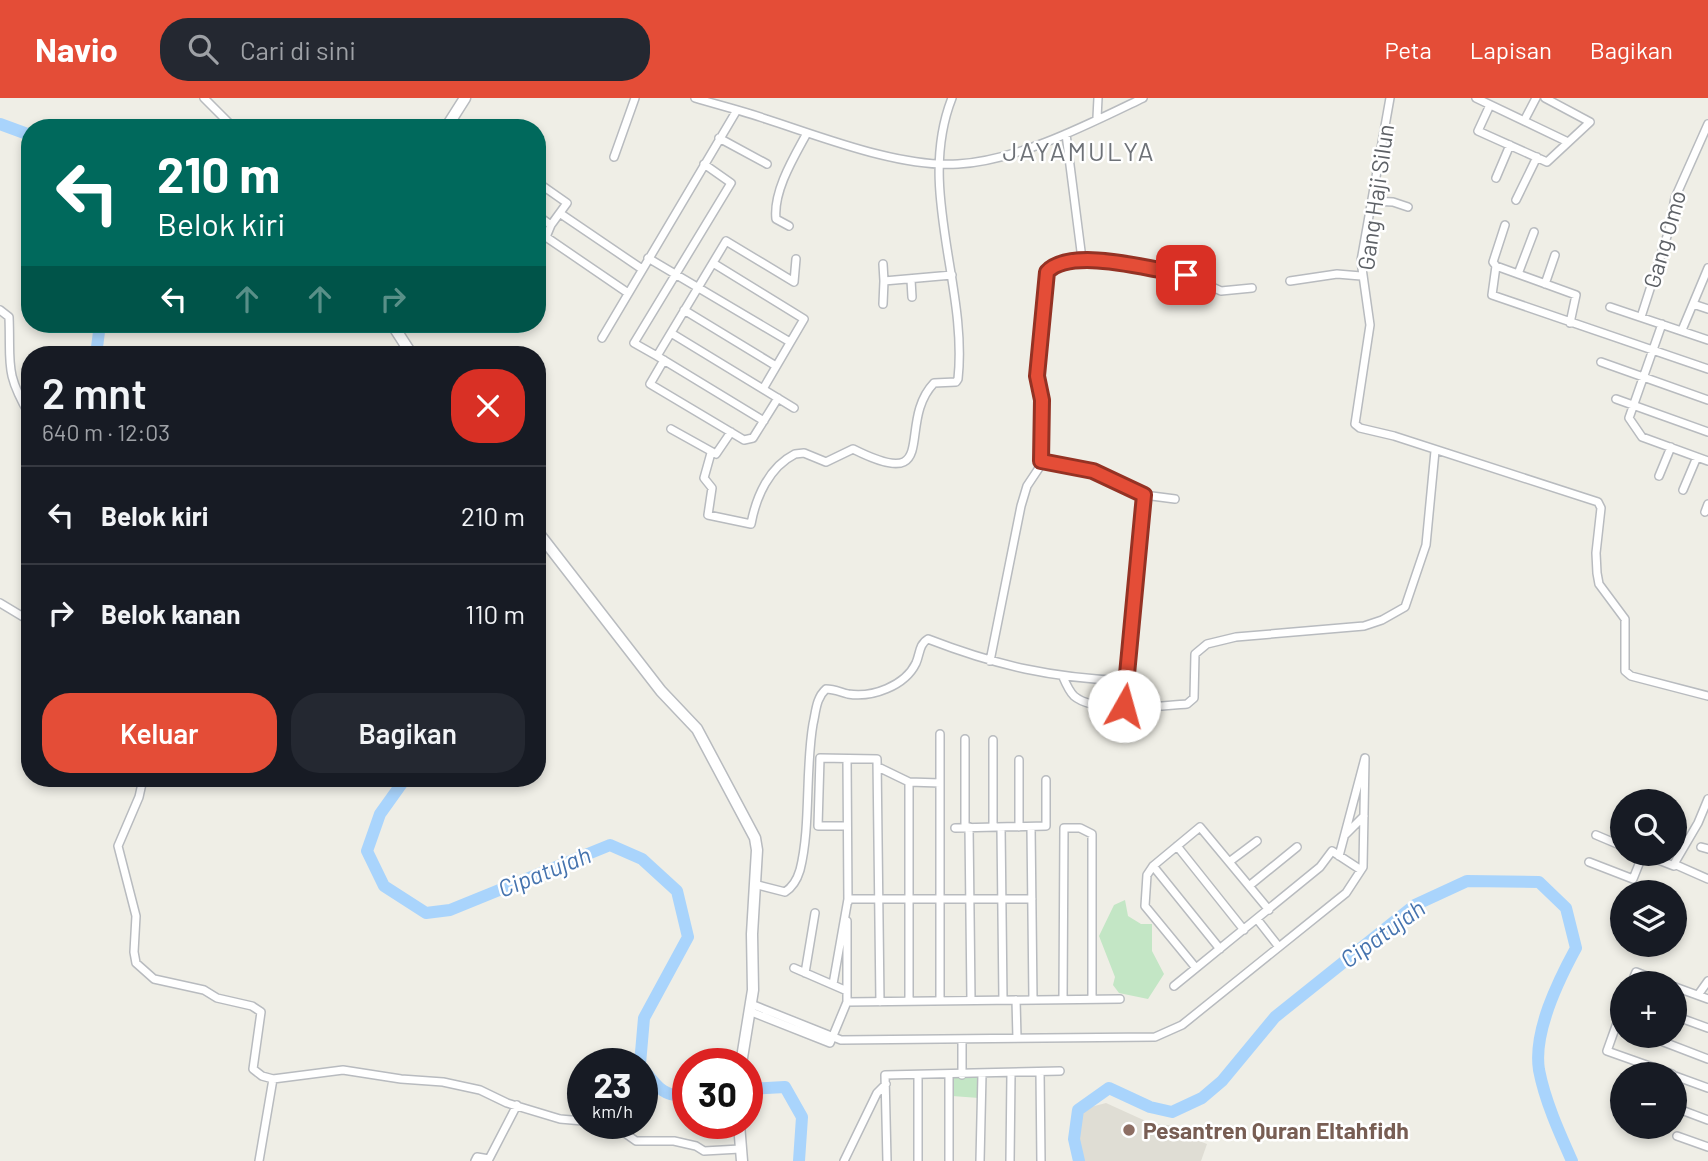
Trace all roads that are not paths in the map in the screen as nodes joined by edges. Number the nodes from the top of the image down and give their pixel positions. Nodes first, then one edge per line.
1 (204, 98) edge
2 (465, 98) edge
3 (635, 98) edge
4 (695, 98) edge
5 (952, 98) edge
6 (1098, 98) edge
7 (1143, 98) edge
8 (1390, 98) edge
9 (1476, 98) edge
10 (1536, 98) edge
11 (1545, 98) edge
12 (1490, 104) junction
13 (737, 110) junction
14 (1097, 118) junction
15 (225, 119) edge
16 (452, 119) edge
17 (1524, 121) junction
18 (1708, 124) edge
19 (807, 133) junction
20 (1066, 134) junction
21 (719, 138) junction
22 (1568, 142) junction
23 (1510, 145) junction
24 (614, 157) dead end
25 (1537, 157) junction
26 (704, 164) junction
27 (767, 164) dead end
28 (938, 165) junction
29 (1496, 178) dead end
30 (546, 188) edge
31 (1516, 200) dead end
32 (1371, 201) junction
33 (1408, 207) dead end
34 (561, 214) junction
35 (546, 221) edge
36 (551, 225) junction
37 (1505, 225) dead end
38 (789, 226) dead end
39 (1534, 232) dead end
40 (1555, 255) dead end
41 (648, 258) junction
42 (796, 259) dead end
43 (1082, 259) junction
44 (713, 263) junction
45 (883, 264) dead end
46 (1496, 267) junction
47 (1708, 268) edge
48 (642, 269) junction
49 (676, 274) junction
50 (1518, 274) junction
51 (952, 275) junction
52 (1361, 276) junction
53 (1706, 279) edge
54 (911, 280) junction
55 (884, 281) junction
56 (1290, 281) dead end
57 (1545, 284) junction
58 (698, 287) junction
59 (1252, 288) dead end
60 (628, 293) junction
61 (912, 297) dead end
62 (883, 304) dead end
63 (1693, 304) junction
64 (1610, 307) dead end
65 (1708, 309) edge
66 (0, 310) edge
67 (684, 310) junction
68 (1641, 317) junction
69 (1570, 323) junction
70 (1662, 324) junction
71 (1682, 330) junction
72 (671, 333) junction
73 (602, 338) dead end
74 (1708, 340) edge
75 (790, 342) junction
76 (1653, 349) junction
77 (660, 358) junction
78 (1601, 362) dead end
79 (776, 366) junction
80 (1708, 369) edge
81 (1643, 376) junction
82 (763, 389) junction
83 (21, 398) edge
84 (778, 398) junction
85 (1616, 399) dead end
86 (1708, 400) edge
87 (1633, 404) junction
88 (794, 408) dead end
89 (764, 421) junction
90 (670, 429) dead end
91 (731, 432) junction
92 (1708, 432) edge
93 (1671, 447) junction
94 (1435, 451) junction
95 (711, 453) junction
96 (1696, 457) junction
97 (1041, 461) junction
98 (1708, 461) edge
99 (1659, 477) dead end
100 (1683, 490) dead end
101 (1144, 495) junction
102 (1175, 499) dead end
103 (546, 543) edge
104 (0, 603) edge
105 (21, 616) edge
106 (990, 661) junction
107 (1063, 677) junction
108 (1127, 681) junction
109 (1708, 696) edge
110 (1124, 706) junction
111 (940, 734) dead end
112 (965, 739) dead end
113 (993, 740) dead end
114 (847, 759) junction
115 (1019, 760) dead end
116 (878, 767) junction
117 (1046, 780) dead end
118 (909, 782) junction
119 (940, 783) junction
120 (140, 787) edge
121 (1708, 799) edge
122 (1364, 816) junction
123 (847, 826) junction
124 (997, 827) junction
125 (1019, 827) junction
126 (1031, 827) junction
127 (955, 828) dead end
128 (967, 828) junction
129 (1345, 835) junction
130 (1596, 835) dead end
131 (1687, 840) edge
132 (1257, 841) dead end
133 (1610, 841) edge
134 (1177, 846) junction
135 (1297, 847) dead end
136 (1339, 856) junction
137 (1229, 862) junction
138 (1589, 862) dead end
139 (1153, 866) junction
140 (1638, 866) edge
141 (1674, 866) edge
142 (1361, 870) junction
143 (1708, 879) edge
144 (754, 884) junction
145 (1249, 886) junction
146 (879, 898) junction
147 (909, 898) junction
148 (848, 899) junction
149 (1032, 899) junction
150 (940, 900) junction
151 (970, 900) junction
152 (1002, 900) junction
153 (1269, 910) junction
154 (815, 914) dead end
155 (1257, 919) junction
156 (1244, 930) junction
157 (1279, 947) junction
158 (1220, 949) junction
159 (794, 968) dead end
160 (1196, 968) junction
161 (805, 973) junction
162 (1708, 981) edge
163 (833, 984) junction
164 (1174, 986) dead end
165 (846, 991) junction
166 (1687, 991) edge
167 (1698, 995) junction
168 (1063, 999) junction
169 (1092, 999) junction
170 (1120, 999) dead end
171 (1708, 999) edge
172 (971, 1000) junction
173 (1003, 1000) junction
174 (1016, 1000) junction
175 (1034, 1000) junction
176 (909, 1001) junction
177 (940, 1001) junction
178 (847, 1002) junction
179 (880, 1002) junction
180 (750, 1007) junction
181 (1687, 1020) edge
182 (1708, 1028) edge
183 (832, 1037) junction
184 (1017, 1038) junction
185 (962, 1039) junction
186 (1610, 1044) edge
187 (744, 1048) edge
188 (1679, 1048) edge
189 (1708, 1059) edge
190 (1637, 1062) edge
191 (1060, 1071) dead end
192 (1041, 1072) junction
193 (962, 1074) junction
194 (982, 1074) junction
195 (1011, 1074) junction
196 (918, 1075) junction
197 (949, 1075) junction
198 (273, 1079) junction
199 (1687, 1080) edge
200 (886, 1084) junction
201 (1708, 1088) edge
202 (517, 1105) junction
203 (1687, 1112) edge
204 (567, 1120) edge
205 (1708, 1120) edge
206 (633, 1139) edge
207 (740, 1139) edge
208 (1685, 1139) edge
209 (887, 1146) junction
210 (1708, 1147) edge
211 (740, 1149) junction
212 (259, 1161) edge
213 (475, 1161) edge
214 (742, 1161) edge
215 (844, 1161) edge
216 (879, 1161) edge
217 (887, 1161) edge
218 (918, 1161) edge
219 (949, 1161) edge
220 (980, 1161) edge
221 (1010, 1161) edge
222 (1041, 1161) edge

1 - 15 street
2 - 16 street
3 - 24 street
4 - 13 street
5 - 28 street
6 - 14 street
7 - 14 street
8 - 32 street, Gang Haji Silun
9 - 12 street
10 - 17 street
11 - 22 street
12 - 17 street
12 - 23 street
13 - 19 street
13 - 21 street
14 - 20 street
17 - 22 street
18 - 68 street, Gang Omo
19 - 28 street
19 - 38 street
20 - 28 street
20 - 43 street
21 - 26 street
21 - 27 street
22 - 25 street
23 - 25 street
23 - 29 street
25 - 31 street
26 - 41 street
26 - 49 street
28 - 51 street
30 - 34 street
32 - 33 street
32 - 52 street, Gang Haji Silun
34 - 36 street
34 - 48 street
35 - 36 street
36 - 60 street
37 - 46 street
39 - 50 street
40 - 57 street
41 - 48 street
41 - 49 street
42 - 44 street
43 - 59 street
43 - 97 street
44 - 58 street
44 - 75 street
45 - 55 street
46 - 50 street
46 - 69 street
47 - 53 street
48 - 60 street
49 - 58 street
49 - 77 street
50 - 57 street
51 - 54 street
51 - 95 street
52 - 56 street
52 - 94 street, Gang Haji Silun
53 - 63 street
54 - 55 street
54 - 61 street
55 - 62 street
57 - 69 street
58 - 67 street
58 - 75 street
60 - 73 street
63 - 65 street
63 - 71 street
64 - 68 street
66 - 83 street
67 - 72 street
67 - 79 street
68 - 70 street
69 - 76 street
70 - 71 street
70 - 76 street
71 - 74 street
72 - 77 street
72 - 82 street
75 - 79 street
76 - 80 street
76 - 81 street
77 - 89 street
77 - 91 street
78 - 81 street
79 - 82 street
81 - 86 street
81 - 87 street
82 - 84 street
84 - 88 street
84 - 89 street
85 - 87 street
87 - 92 street
87 - 93 street
89 - 91 street
90 - 95 street
91 - 95 street
93 - 96 street
93 - 99 street
94 - 109 street
94 - 110 street
96 - 98 street
96 - 100 street
97 - 101 street
97 - 106 street
101 - 102 street
101 - 108 street
103 - 144 street
104 - 105 street
106 - 107 street
106 - 144 street
107 - 108 street
107 - 110 street
108 - 110 street
111 - 119 street
112 - 128 street
113 - 124 street
114 - 116 street
114 - 123 street
114 - 123 street
115 - 125 street
116 - 118 street
116 - 146 street
117 - 126 street
118 - 119 street
118 - 147 street
119 - 150 street
120 - 198 street
121 - 131 street
122 - 129 street
122 - 129 street
122 - 142 street
123 - 148 street
124 - 125 street
124 - 128 street
124 - 152 street
125 - 126 street
126 - 149 street
127 - 128 street
128 - 151 street
129 - 136 street
130 - 133 street
132 - 137 street
134 - 137 street
134 - 139 street
134 - 156 street
135 - 145 street
136 - 142 street
136 - 153 street
137 - 145 street
138 - 140 street
139 - 158 street
139 - 160 street
141 - 143 street
142 - 157 street
144 - 180 street
145 - 153 street
146 - 147 street
146 - 148 street
146 - 179 street
147 - 150 street
147 - 176 street
148 - 163 street
148 - 165 street
149 - 152 street
149 - 175 street
150 - 151 street
150 - 177 street
151 - 152 street
151 - 172 street
152 - 173 street
153 - 155 street
154 - 161 street
155 - 156 street
155 - 157 street
156 - 158 street
157 - 184 street
158 - 160 street
159 - 161 street
160 - 164 street
161 - 163 street
162 - 167 street
163 - 165 street
165 - 178 street
166 - 167 street
167 - 171 street
168 - 169 street
168 - 169 street
168 - 175 street
169 - 170 street
172 - 173 street
172 - 177 street
173 - 174 street
174 - 175 street
174 - 184 street
176 - 177 street
176 - 179 street
178 - 179 street
178 - 183 street
180 - 183 street
180 - 187 street
181 - 182 street
183 - 185 street
184 - 185 street
185 - 193 street
186 - 190 street
188 - 189 street
191 - 192 street
192 - 195 street
192 - 222 street
193 - 194 street
193 - 197 street
194 - 195 street
194 - 220 street
195 - 221 street
196 - 197 street
196 - 200 street
196 - 218 street
197 - 219 street
198 - 202 street
198 - 212 street
199 - 201 street
200 - 209 street
200 - 215 street
202 - 204 street
202 - 213 street
203 - 205 street
206 - 211 street
207 - 211 street
208 - 210 street
209 - 216 street
209 - 217 street
211 - 214 street

